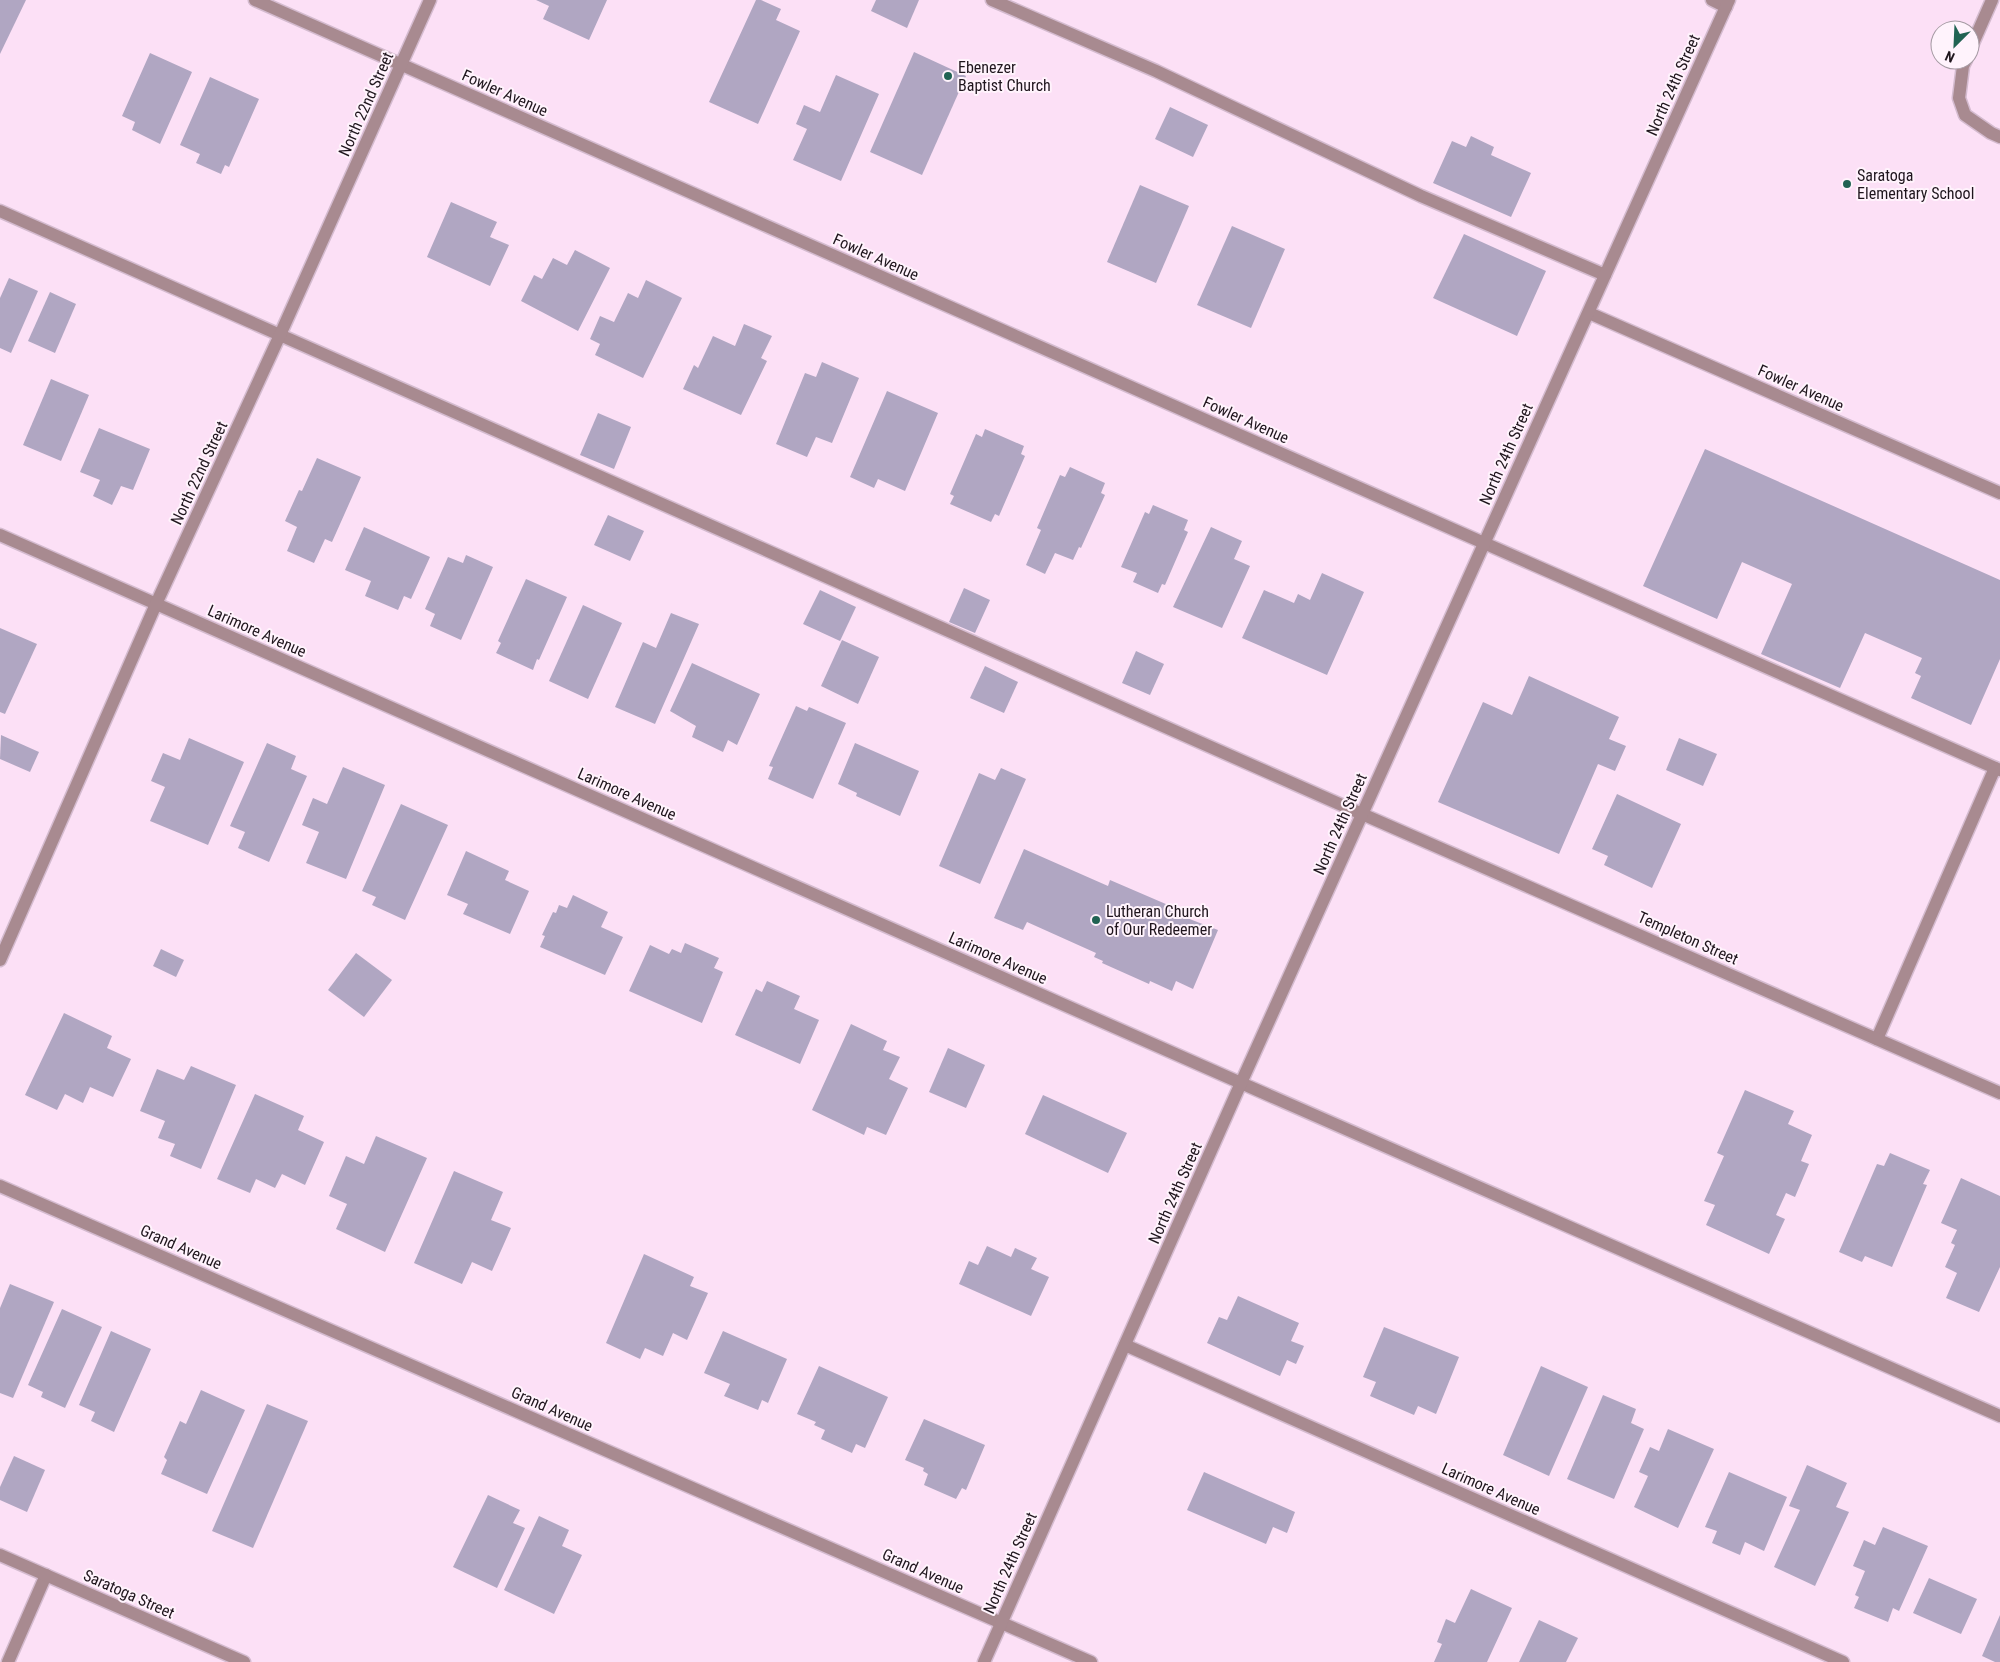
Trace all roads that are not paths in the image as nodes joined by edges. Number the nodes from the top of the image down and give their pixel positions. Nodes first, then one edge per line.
1 (255, 0) edge
2 (430, 0) edge
3 (992, 0) edge
4 (1712, 0) edge
5 (1992, 0) edge
6 (1728, 3) edge
7 (1980, 27) edge
8 (401, 64) junction
9 (1962, 70) edge
10 (2000, 137) edge
11 (0, 211) edge
12 (1605, 275) junction
13 (1589, 313) junction
14 (280, 335) junction
15 (2000, 493) edge
16 (0, 535) edge
17 (1484, 543) junction
18 (156, 604) junction
19 (1997, 769) edge
20 (1362, 814) junction
21 (1, 954) edge
22 (1877, 1039) junction
23 (1241, 1083) junction
24 (2000, 1093) edge
25 (0, 1186) edge
26 (1125, 1345) junction
27 (2000, 1416) edge
28 (0, 1555) edge
29 (46, 1575) junction
30 (1002, 1623) junction
31 (8, 1662) edge
32 (244, 1662) edge
33 (984, 1662) edge
34 (1091, 1662) edge
35 (1843, 1662) edge

1 - 8 street, Fowler Avenue
2 - 8 street, North 22nd Street
3 - 12 street
4 - 6 street
5 - 7 street
6 - 12 street, North 24th Street
8 - 14 street, North 22nd Street
8 - 17 street, Fowler Avenue
9 - 10 street
11 - 14 street, Templeton Street
12 - 13 street, North 24th Street
13 - 15 street, Fowler Avenue
13 - 17 street, North 24th Street
14 - 18 street, North 22nd Street
14 - 20 street, Templeton Street
16 - 18 street, Larimore Avenue
17 - 19 street, Fowler Avenue
17 - 20 street, North 24th Street
18 - 21 street, North 22nd Street
18 - 23 street, Larimore Avenue
19 - 22 street
20 - 22 street, Templeton Street
20 - 23 street, North 24th Street
22 - 24 street, Templeton Street
23 - 26 street, North 24th Street
23 - 27 street, Larimore Avenue
25 - 30 street, Grand Avenue
26 - 30 street, North 24th Street
26 - 35 street, Larimore Avenue
28 - 29 street, Saratoga Street
29 - 31 street
29 - 32 street, Saratoga Street
30 - 33 street, North 24th Street
30 - 34 street, Grand Avenue

